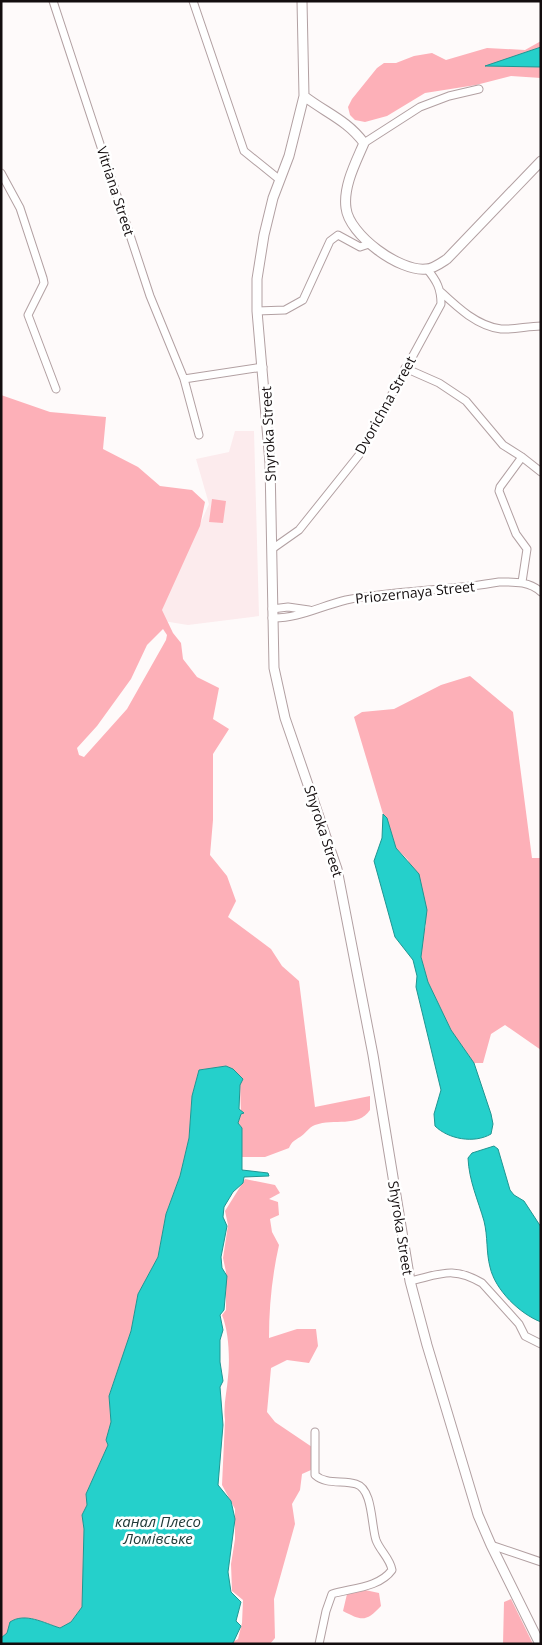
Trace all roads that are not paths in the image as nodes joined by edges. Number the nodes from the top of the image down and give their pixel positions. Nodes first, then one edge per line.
1 (53, 1) edge
2 (193, 1) edge
3 (302, 1) edge
4 (479, 90) dead end
5 (304, 96) junction
6 (364, 142) junction
7 (541, 161) edge
8 (1, 173) edge
9 (280, 180) junction
10 (369, 244) junction
11 (427, 270) junction
12 (441, 292) junction
13 (257, 311) junction
14 (541, 326) edge
15 (263, 367) junction
16 (405, 368) junction
17 (184, 379) junction
18 (56, 389) dead end
19 (199, 435) dead end
20 (522, 457) junction
21 (541, 472) edge
22 (272, 549) junction
23 (522, 582) junction
24 (541, 592) edge
25 (310, 610) junction
26 (272, 613) junction
27 (410, 1281) junction
28 (541, 1344) edge
29 (315, 1432) dead end
30 (490, 1545) junction
31 (541, 1562) edge
32 (320, 1644) edge
33 (540, 1644) edge

1 - 17 street, Vitriana Street
2 - 9 street
3 - 5 main road, Shyroka Street
4 - 6 street
5 - 6 main road
5 - 9 main road, Shyroka Street
6 - 10 main road
7 - 11 main road
8 - 18 street
9 - 13 main road, Shyroka Street
10 - 11 main road
10 - 13 street
11 - 12 street
12 - 14 street
12 - 16 street, Dvorichna Street
13 - 15 main road, Shyroka Street
15 - 17 street
15 - 22 main road, Shyroka Street
16 - 20 street
16 - 22 street, Dvorichna Street
17 - 19 street, Vitriana Street
20 - 21 street
20 - 23 street
22 - 26 main road, Shyroka Street
23 - 24 street
23 - 25 street, Priozernaya Street
25 - 26 street
25 - 26 street, Priozernaya Street
26 - 27 main road, Shyroka Street
27 - 28 street
27 - 30 main road, Shyroka Street
29 - 32 street
30 - 31 street
30 - 33 main road, Shyroka Street

